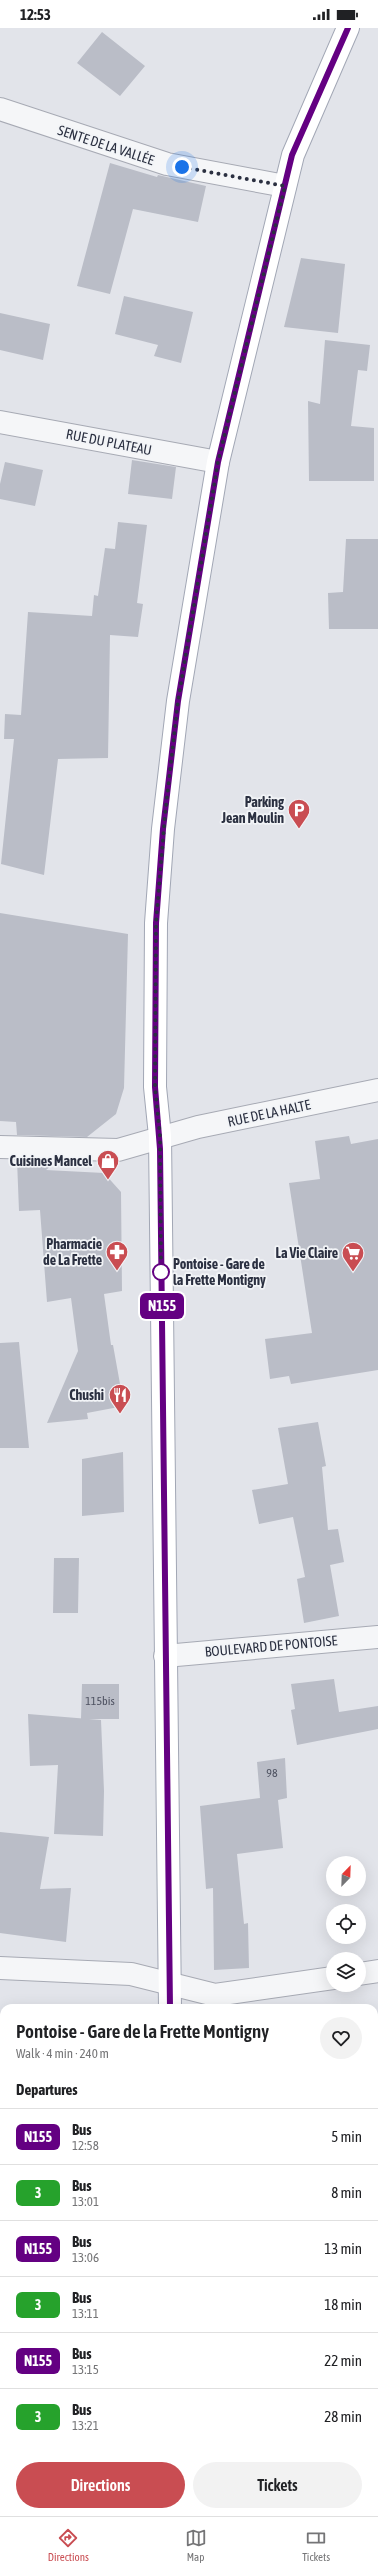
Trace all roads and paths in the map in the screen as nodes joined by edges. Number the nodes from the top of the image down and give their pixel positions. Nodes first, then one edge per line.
1 (348, 28) edge
2 (0, 109) edge
3 (285, 186) junction
4 (0, 422) edge
5 (218, 462) junction
6 (378, 1090) edge
7 (160, 1136) junction
8 (0, 1147) edge
9 (378, 1637) edge
10 (165, 1656) junction
11 (0, 1968) edge
12 (378, 1971) edge
13 (366, 1973) edge
14 (326, 1979) edge
15 (169, 1984) junction
16 (170, 2004) edge

1 - 3 main road
2 - 3 street, SENTE DE LA VALLÉE
3 - 5 main road
4 - 5 street, RUE DU PLATEAU
5 - 7 main road
6 - 7 street, RUE DE LA HALTE
7 - 8 street, RUE DE LA HALTE
7 - 10 main road
9 - 10 street, BOULEVARD DE PONTOISE
10 - 15 main road
11 - 15 street
12 - 13 street
14 - 15 street
15 - 16 main road

